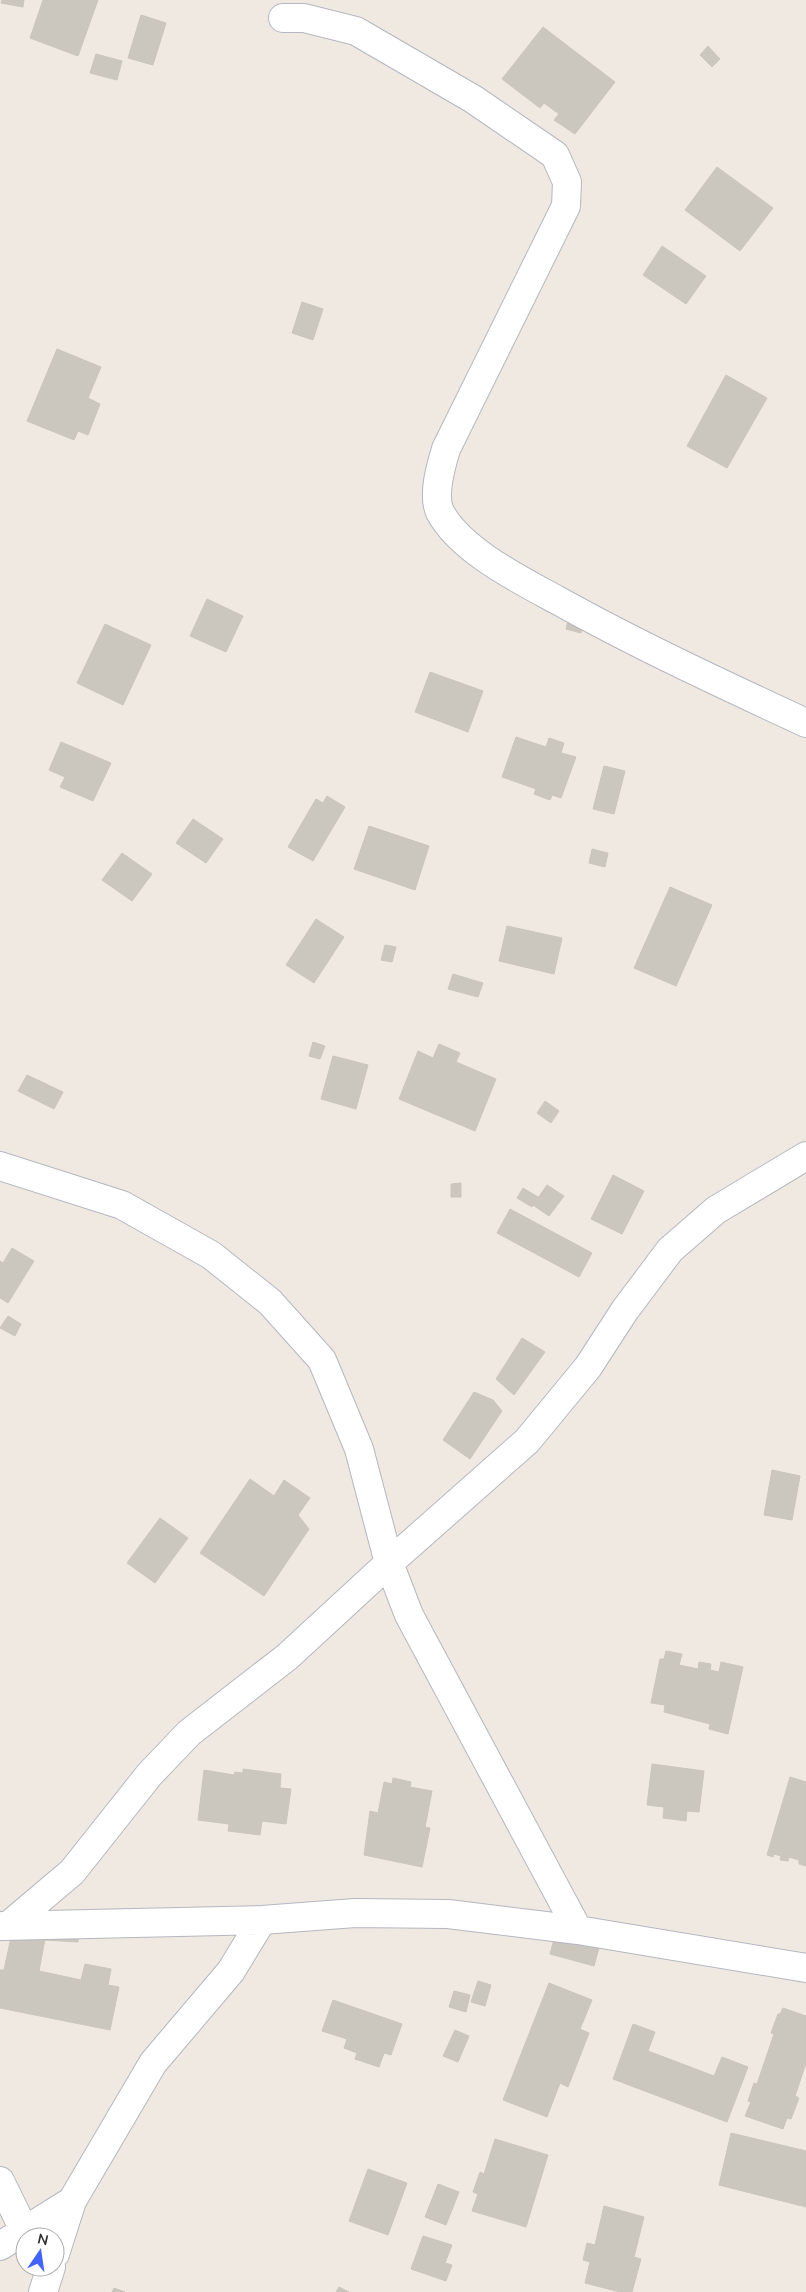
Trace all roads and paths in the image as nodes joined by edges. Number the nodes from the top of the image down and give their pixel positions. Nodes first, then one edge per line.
1 (283, 18) dead end
2 (806, 723) edge
3 (806, 1156) edge
4 (0, 1166) edge
5 (389, 1562) junction
6 (262, 1920) junction
7 (4, 1926) edge
8 (578, 1930) junction
9 (806, 1968) edge
10 (0, 2181) edge
11 (72, 2201) junction
12 (23, 2227) edge
13 (33, 2227) edge
14 (64, 2227) edge
15 (15, 2238) edge
16 (0, 2246) edge
17 (48, 2277) edge
18 (43, 2292) edge

1 - 2 street
3 - 5 street
4 - 5 street
5 - 7 street
5 - 8 street
6 - 7 street
6 - 8 street
6 - 11 street
8 - 9 street
10 - 12 street
11 - 13 street
11 - 14 street
15 - 16 street
17 - 18 street

